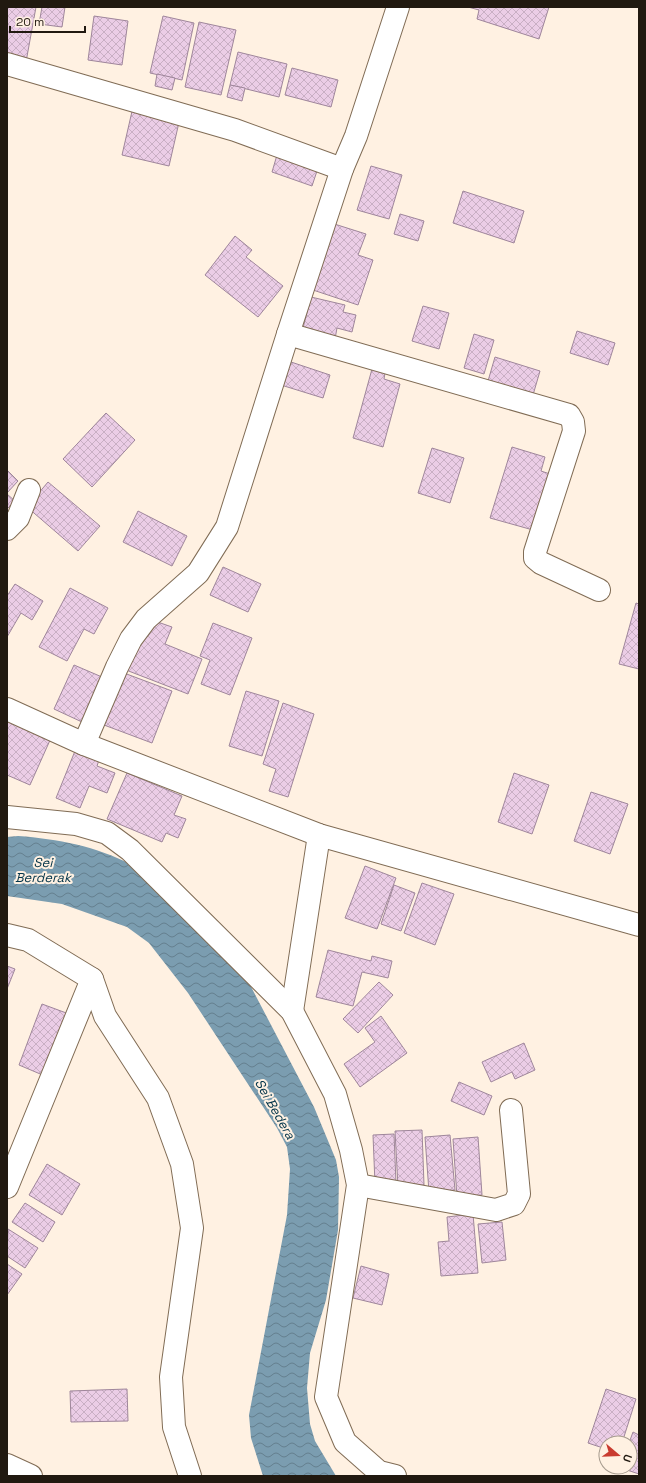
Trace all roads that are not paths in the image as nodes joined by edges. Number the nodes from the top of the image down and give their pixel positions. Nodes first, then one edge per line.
1 (398, 7) edge
2 (7, 64) edge
3 (342, 169) junction
4 (288, 334) junction
5 (29, 490) dead end
6 (7, 529) edge
7 (599, 590) dead end
8 (7, 709) edge
9 (84, 744) junction
10 (7, 817) edge
11 (319, 835) junction
12 (639, 925) edge
13 (7, 935) edge
14 (92, 979) junction
15 (292, 1011) junction
16 (511, 1110) dead end
17 (358, 1185) junction
18 (7, 1187) edge
19 (7, 1465) edge
20 (31, 1476) edge
21 (190, 1476) edge
22 (395, 1476) edge

1 - 3 street
2 - 3 street
3 - 4 street
4 - 7 street
4 - 9 street
5 - 6 street
8 - 9 street
9 - 11 street
10 - 15 street
11 - 12 street
11 - 15 street
13 - 14 street
14 - 18 street
14 - 21 street
15 - 17 street
16 - 17 street
17 - 22 street
19 - 20 street

